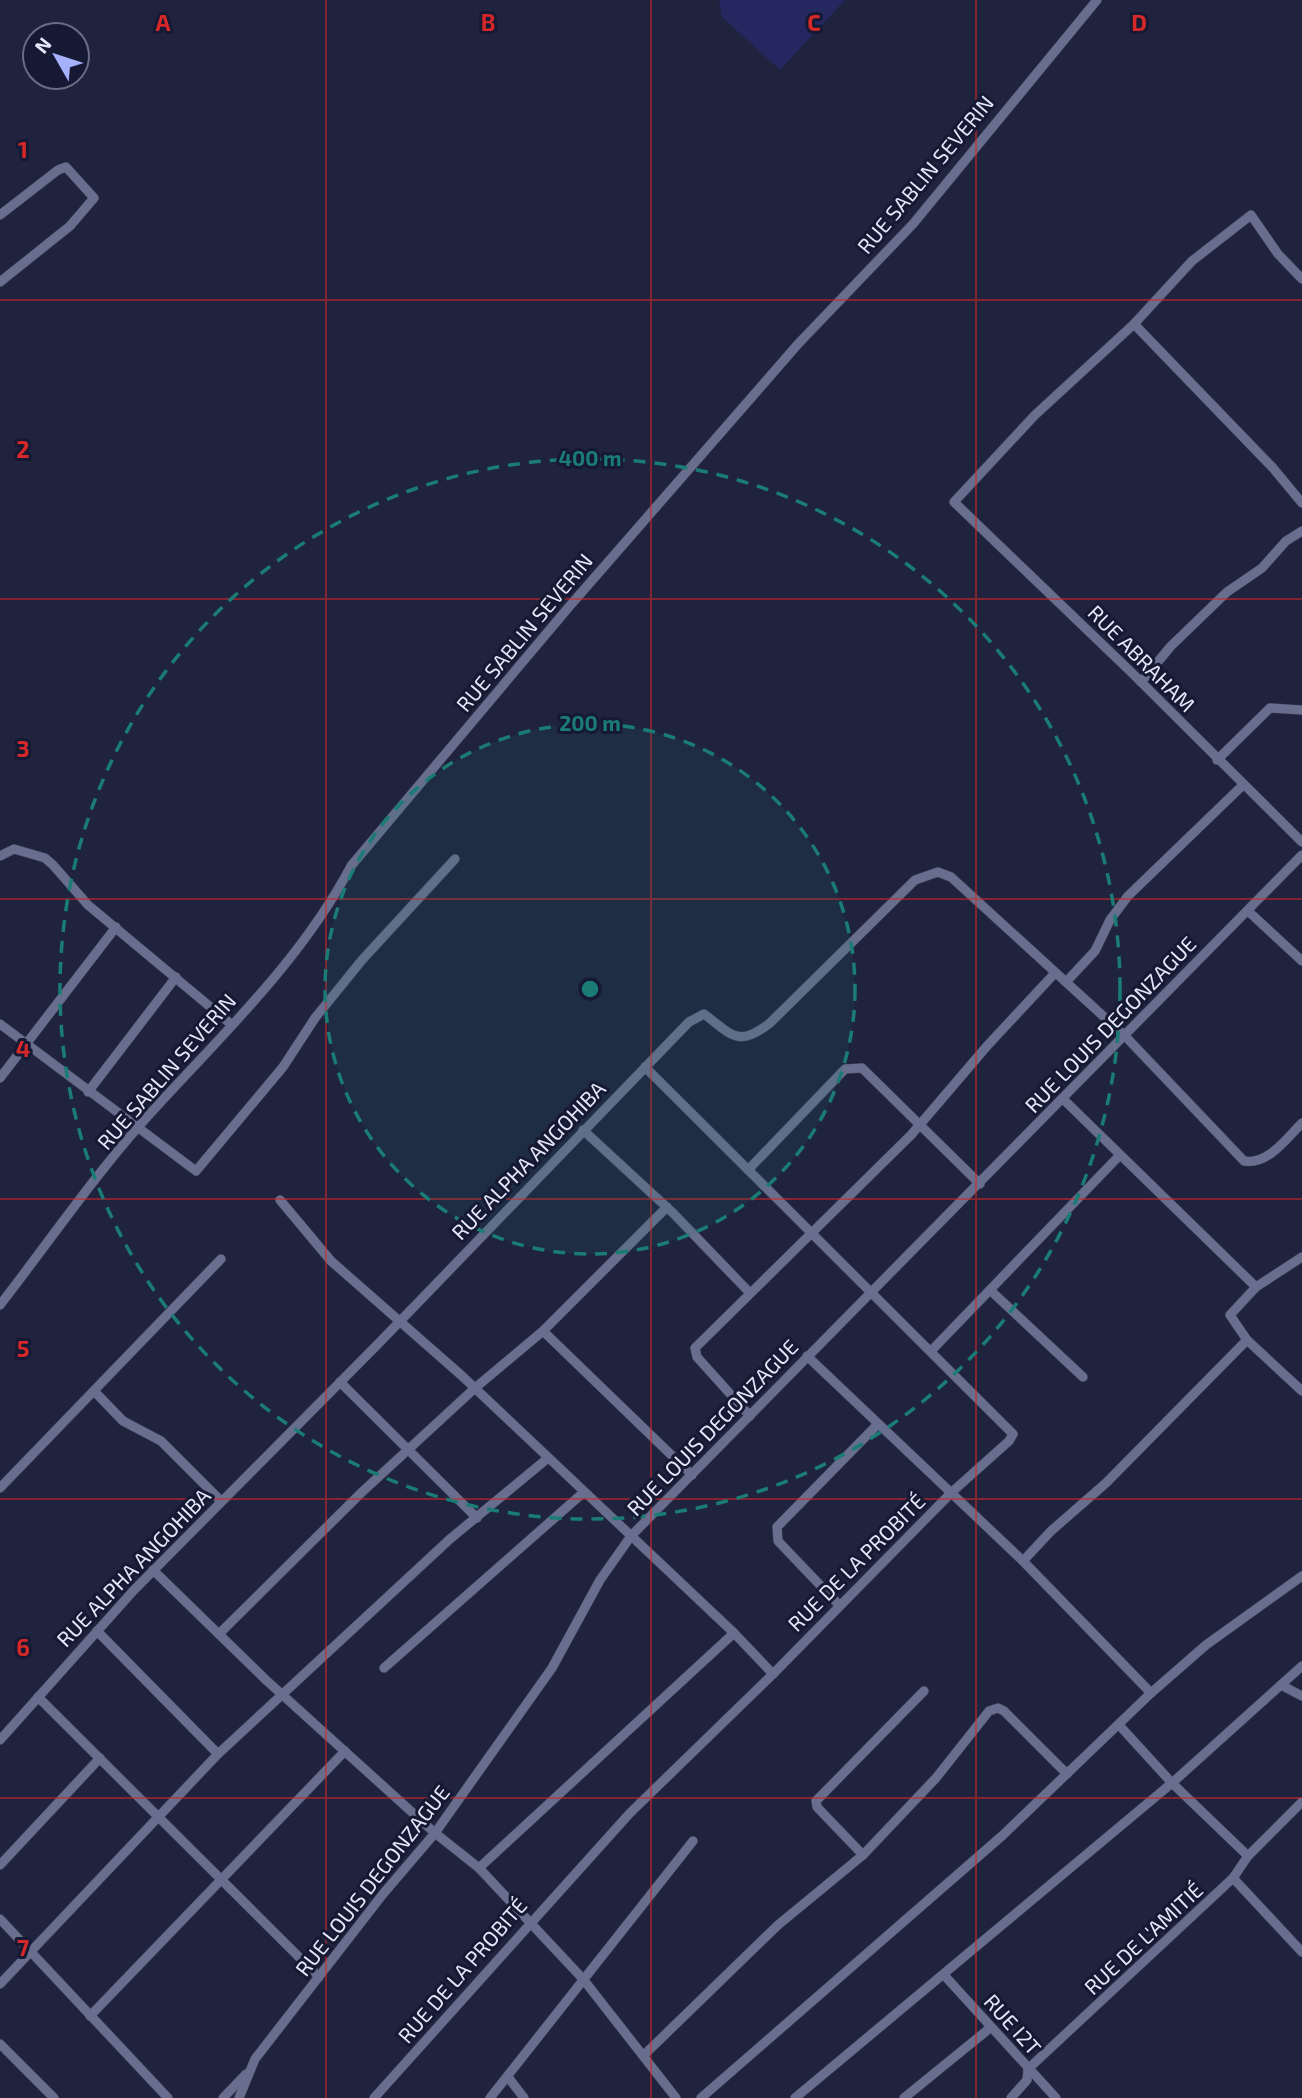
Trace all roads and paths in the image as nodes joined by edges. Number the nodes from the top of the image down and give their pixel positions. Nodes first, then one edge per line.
1 (1097, 0) edge
2 (0, 215) edge
3 (1302, 279) edge
4 (0, 282) edge
5 (1134, 324) junction
6 (1302, 503) edge
7 (1302, 531) edge
8 (1141, 682) junction
9 (1302, 710) edge
10 (1217, 760) junction
11 (1243, 785) junction
12 (1302, 842) edge
13 (1302, 855) edge
14 (0, 856) edge
15 (455, 859) dead end
16 (1248, 911) junction
17 (116, 927) junction
18 (1302, 961) edge
19 (1055, 973) junction
20 (176, 977) junction
21 (1066, 982) junction
22 (0, 1024) edge
23 (232, 1025) junction
24 (1125, 1036) junction
25 (26, 1043) junction
26 (645, 1068) junction
27 (0, 1077) edge
28 (88, 1091) junction
29 (1063, 1099) junction
30 (921, 1122) junction
31 (1302, 1123) edge
32 (137, 1129) junction
33 (583, 1130) junction
34 (1119, 1156) junction
35 (748, 1170) junction
36 (980, 1184) junction
37 (280, 1200) dead end
38 (667, 1207) junction
39 (810, 1233) junction
40 (1302, 1257) edge
41 (221, 1259) dead end
42 (1256, 1287) junction
43 (990, 1290) junction
44 (749, 1292) junction
45 (872, 1293) junction
46 (0, 1305) edge
47 (401, 1321) junction
48 (543, 1331) junction
49 (1247, 1340) junction
50 (931, 1351) junction
51 (807, 1356) junction
52 (1083, 1377) dead end
53 (340, 1382) junction
54 (475, 1388) junction
55 (1302, 1391) edge
56 (95, 1392) junction
57 (750, 1416) junction
58 (878, 1424) junction
59 (408, 1450) junction
60 (548, 1458) junction
61 (692, 1475) junction
62 (0, 1488) edge
63 (584, 1492) junction
64 (952, 1492) junction
65 (221, 1502) junction
66 (477, 1518) junction
67 (631, 1536) junction
68 (1023, 1561) junction
69 (153, 1570) junction
70 (1302, 1576) edge
71 (839, 1605) junction
72 (97, 1631) junction
73 (734, 1633) junction
74 (219, 1634) junction
75 (1302, 1666) edge
76 (384, 1668) dead end
77 (773, 1674) junction
78 (1281, 1685) junction
79 (924, 1691) dead end
80 (1151, 1693) junction
81 (283, 1696) junction
82 (1302, 1696) edge
83 (38, 1697) junction
84 (1119, 1725) junction
85 (0, 1740) edge
86 (345, 1751) junction
87 (218, 1754) junction
88 (100, 1758) junction
89 (1067, 1774) junction
90 (1172, 1783) junction
91 (1302, 1802) edge
92 (159, 1816) junction
93 (435, 1833) junction
94 (693, 1842) dead end
95 (863, 1855) junction
96 (1248, 1856) junction
97 (0, 1864) edge
98 (480, 1868) junction
99 (220, 1878) junction
100 (1233, 1878) junction
101 (0, 1919) edge
102 (529, 1921) junction
103 (29, 1952) junction
104 (1302, 1952) edge
105 (944, 1975) junction
106 (319, 1978) junction
107 (583, 1979) junction
108 (0, 1984) edge
109 (90, 2016) junction
110 (990, 2028) junction
111 (0, 2044) edge
112 (644, 2055) junction
113 (1028, 2069) junction
114 (249, 2071) junction
115 (508, 2077) junction
116 (54, 2098) edge
117 (168, 2098) edge
118 (223, 2098) edge
119 (239, 2098) edge
120 (373, 2098) edge
121 (490, 2098) edge
122 (524, 2098) edge
123 (676, 2098) edge
124 (701, 2098) edge
125 (795, 2098) edge
126 (904, 2098) edge
127 (1011, 2098) edge
128 (1056, 2098) edge

1 - 23 street, RUE SABLIN SEVERIN
2 - 4 street
3 - 5 street
5 - 6 street
5 - 8 street, RUE ABRAHAM
7 - 8 street
8 - 10 street, RUE ABRAHAM
9 - 10 street
10 - 11 street, RUE ABRAHAM
11 - 12 street, RUE ABRAHAM
11 - 21 street
13 - 16 street, RUE LOUIS DEGONZAGUE
14 - 17 street
15 - 32 street
16 - 18 street
16 - 24 street, RUE LOUIS DEGONZAGUE
17 - 20 street
17 - 25 street
19 - 21 street, RUE ALPHA ANGOHIBA
19 - 26 street, RUE ALPHA ANGOHIBA
19 - 30 street
20 - 23 street
20 - 28 street
21 - 24 street, RUE ALPHA ANGOHIBA
22 - 25 street
23 - 32 street, RUE SABLIN SEVERIN
24 - 29 street, RUE LOUIS DEGONZAGUE
24 - 31 street, RUE ALPHA ANGOHIBA
25 - 27 street
25 - 28 street
26 - 33 street, RUE ALPHA ANGOHIBA
26 - 35 street, RUE DE LA PROBITÉ
28 - 32 street
29 - 34 street
29 - 36 street, RUE LOUIS DEGONZAGUE
30 - 35 street
30 - 36 street
30 - 39 street
32 - 46 street, RUE SABLIN SEVERIN
33 - 38 street
33 - 47 street, RUE ALPHA ANGOHIBA
34 - 42 street
34 - 43 street
35 - 39 street, RUE DE LA PROBITÉ
36 - 45 street, RUE LOUIS DEGONZAGUE
37 - 47 street
38 - 44 street
38 - 48 street
39 - 44 street
39 - 45 street, RUE DE LA PROBITÉ
40 - 42 street
41 - 56 street
42 - 49 street
43 - 50 street
43 - 52 street
44 - 57 street
45 - 50 street, RUE DE LA PROBITÉ
45 - 51 street, RUE LOUIS DEGONZAGUE
47 - 53 street, RUE ALPHA ANGOHIBA
47 - 54 street
48 - 54 street
48 - 61 street
49 - 55 street
49 - 68 street
50 - 64 street, RUE DE LA PROBITÉ
51 - 57 street, RUE LOUIS DEGONZAGUE
51 - 58 street
53 - 59 street
53 - 65 street, RUE ALPHA ANGOHIBA
54 - 59 street
54 - 60 street
56 - 62 street
56 - 65 street
57 - 61 street, RUE LOUIS DEGONZAGUE
58 - 64 street
58 - 71 street
59 - 66 street
59 - 74 street
60 - 63 street
60 - 66 street
61 - 67 street, RUE LOUIS DEGONZAGUE
63 - 67 street
63 - 76 street
64 - 68 street
64 - 71 street, RUE DE LA PROBITÉ
65 - 69 street, RUE ALPHA ANGOHIBA
66 - 81 street
67 - 73 street
67 - 93 street, RUE LOUIS DEGONZAGUE
68 - 80 street
69 - 72 street, RUE ALPHA ANGOHIBA
69 - 74 street
70 - 80 street
71 - 77 street, RUE DE LA PROBITÉ
72 - 83 street, RUE ALPHA ANGOHIBA
72 - 87 street
73 - 77 street
73 - 98 street
74 - 81 street
75 - 78 street
77 - 102 street, RUE DE LA PROBITÉ
78 - 82 street
78 - 90 street
79 - 95 street
80 - 84 street
81 - 86 street
81 - 87 street
83 - 85 street, RUE ALPHA ANGOHIBA
83 - 88 street
84 - 89 street
84 - 90 street
86 - 93 street
86 - 99 street
87 - 92 street
88 - 92 street
88 - 97 street
89 - 95 street
89 - 124 street
90 - 96 street
90 - 105 street
91 - 96 street, RUE DE L'AMITIÉ
92 - 99 street
92 - 103 street
93 - 98 street
93 - 106 street, RUE LOUIS DEGONZAGUE
94 - 107 street
95 - 112 street
96 - 100 street, RUE DE L'AMITIÉ
98 - 102 street
99 - 106 street
99 - 109 street
100 - 104 street
100 - 113 street, RUE DE L'AMITIÉ
101 - 103 street
102 - 107 street
102 - 120 street, RUE DE LA PROBITÉ
103 - 108 street
103 - 109 street
105 - 110 street, RUE I2T
105 - 125 street
106 - 114 street, RUE LOUIS DEGONZAGUE
107 - 112 street
107 - 115 street
109 - 117 street
110 - 113 street, RUE I2T
110 - 126 street
111 - 116 street
112 - 123 street
113 - 127 street, RUE DE L'AMITIÉ
113 - 128 street, RUE I2T
114 - 118 street
114 - 119 street, RUE LOUIS DEGONZAGUE
115 - 121 street
115 - 122 street

